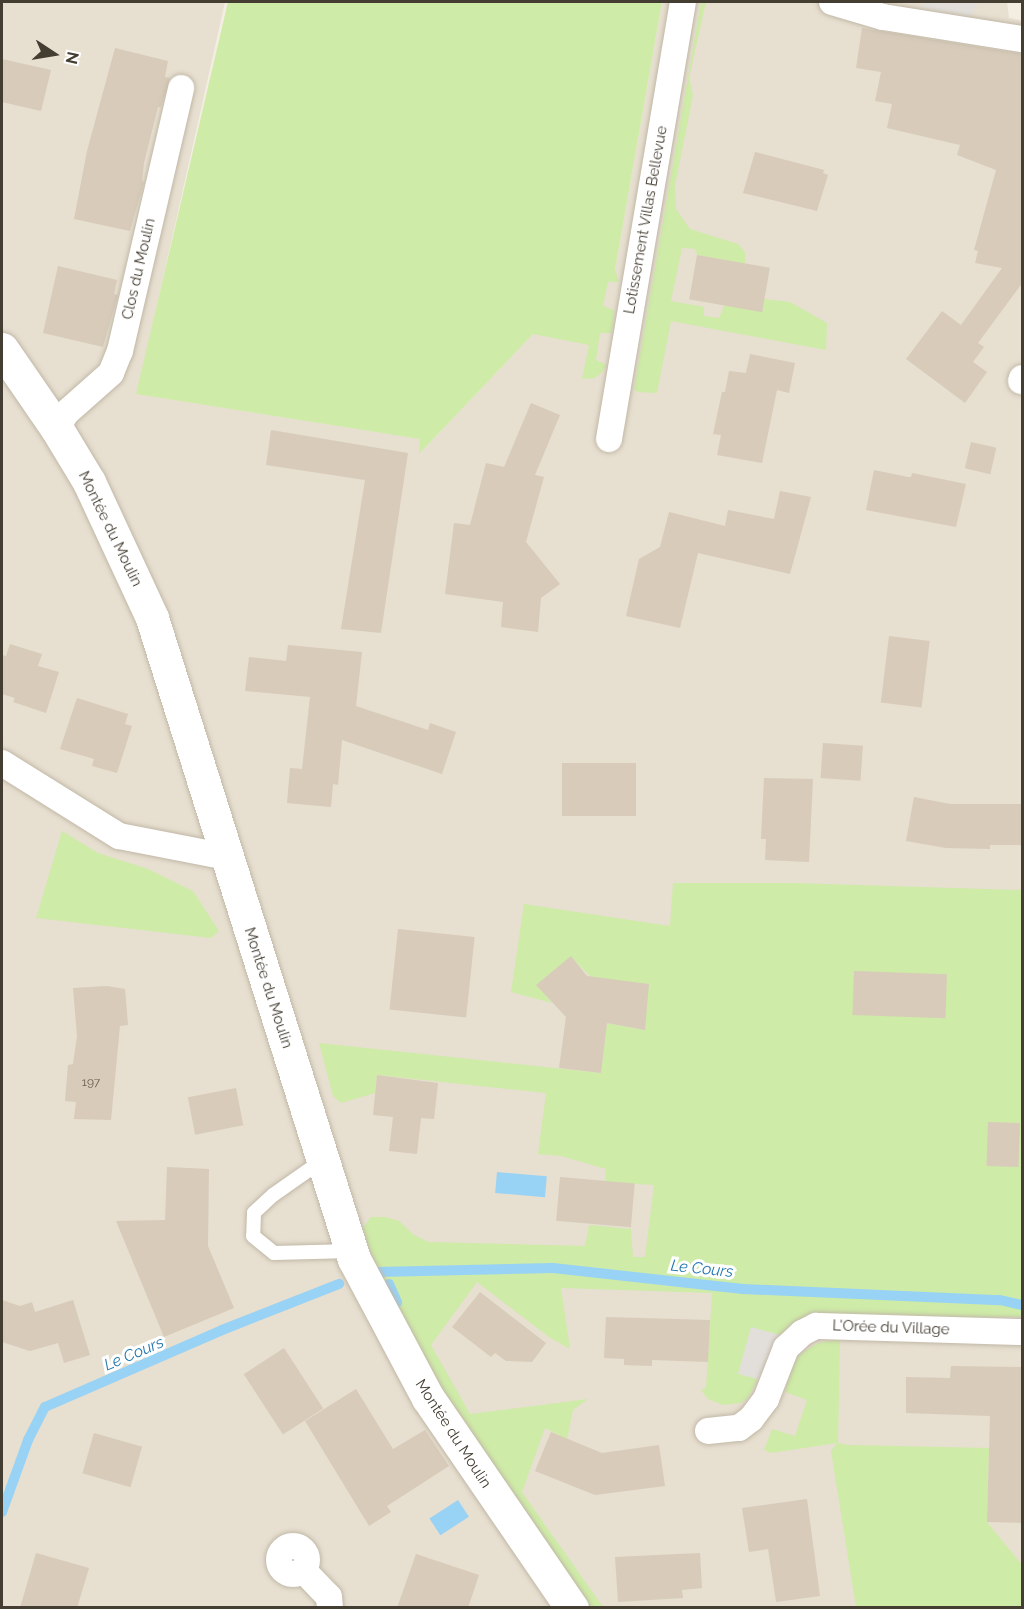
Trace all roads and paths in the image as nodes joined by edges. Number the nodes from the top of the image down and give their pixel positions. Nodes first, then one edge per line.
1 (683, 2) edge
2 (832, 2) edge
3 (1023, 39) edge
4 (181, 88) dead end
5 (2, 349) edge
6 (57, 429) junction
7 (609, 439) dead end
8 (2, 763) edge
9 (227, 857) junction
10 (323, 1160) junction
11 (352, 1251) junction
12 (1023, 1332) edge
13 (708, 1431) dead end
14 (303, 1570) dead end
15 (330, 1608) edge
16 (572, 1608) edge

1 - 7 street, Lotissement Villas Bellevue
2 - 3 street
4 - 6 street, Clos du Moulin
5 - 6 street, Montée du Moulin
6 - 9 street, Montée du Moulin
8 - 9 street
9 - 10 street, Montée du Moulin
10 - 11 street, Montée du Moulin
10 - 11 lane
11 - 16 street, Montée du Moulin
12 - 13 street, L'Orée du Village
14 - 15 street

